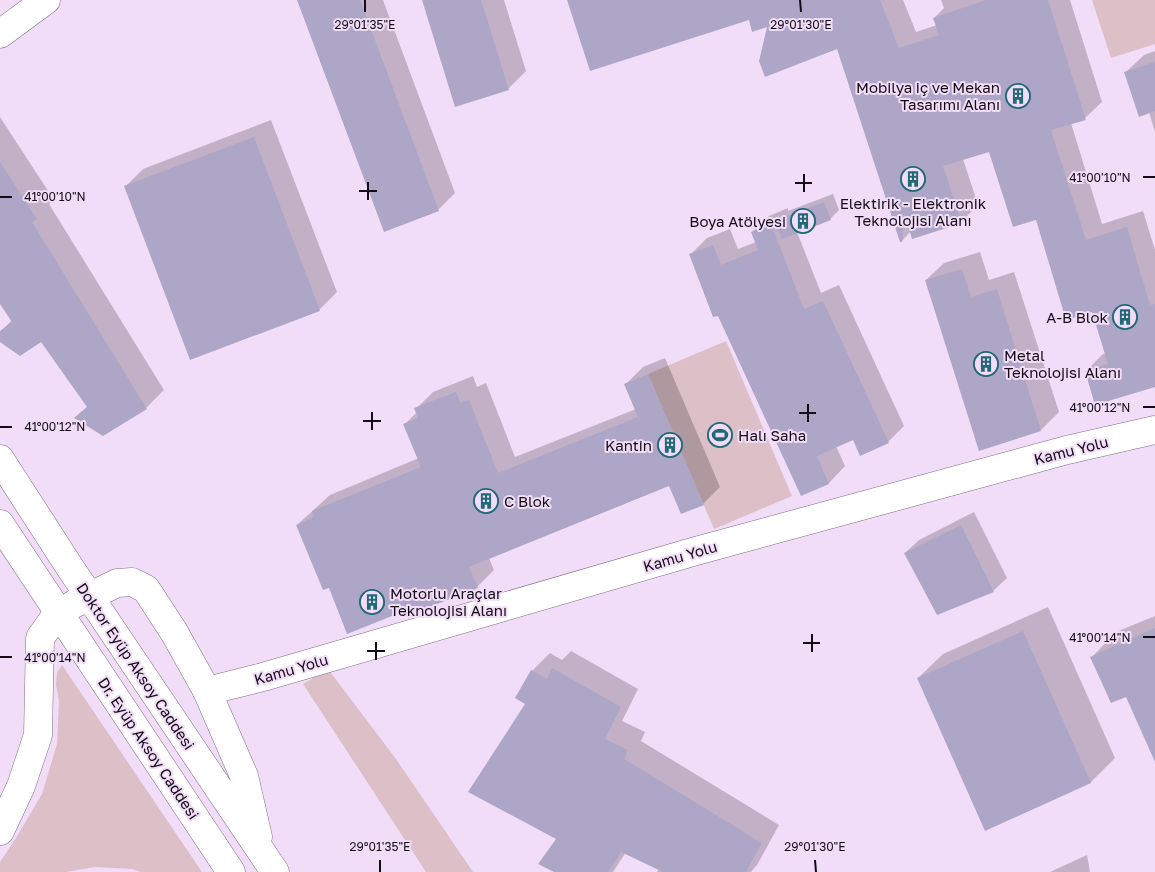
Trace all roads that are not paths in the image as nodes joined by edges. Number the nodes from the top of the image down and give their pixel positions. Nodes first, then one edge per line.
1 (46, 0) edge
2 (0, 34) edge
3 (1155, 430) edge
4 (0, 459) edge
5 (0, 524) edge
6 (89, 597) junction
7 (58, 613) junction
8 (207, 692) junction
9 (0, 831) edge
10 (268, 862) edge
11 (231, 872) edge

1 - 2 main road
3 - 8 main road, Kamu Yolu
4 - 6 main road, Doktor Eyüp Aksoy Caddesi
5 - 7 main road, Dr. Eyüp Aksoy Caddesi
6 - 7 main road
6 - 8 main road
6 - 10 main road, Doktor Eyüp Aksoy Caddesi
7 - 9 main road
7 - 11 main road, Dr. Eyüp Aksoy Caddesi
8 - 10 main road

